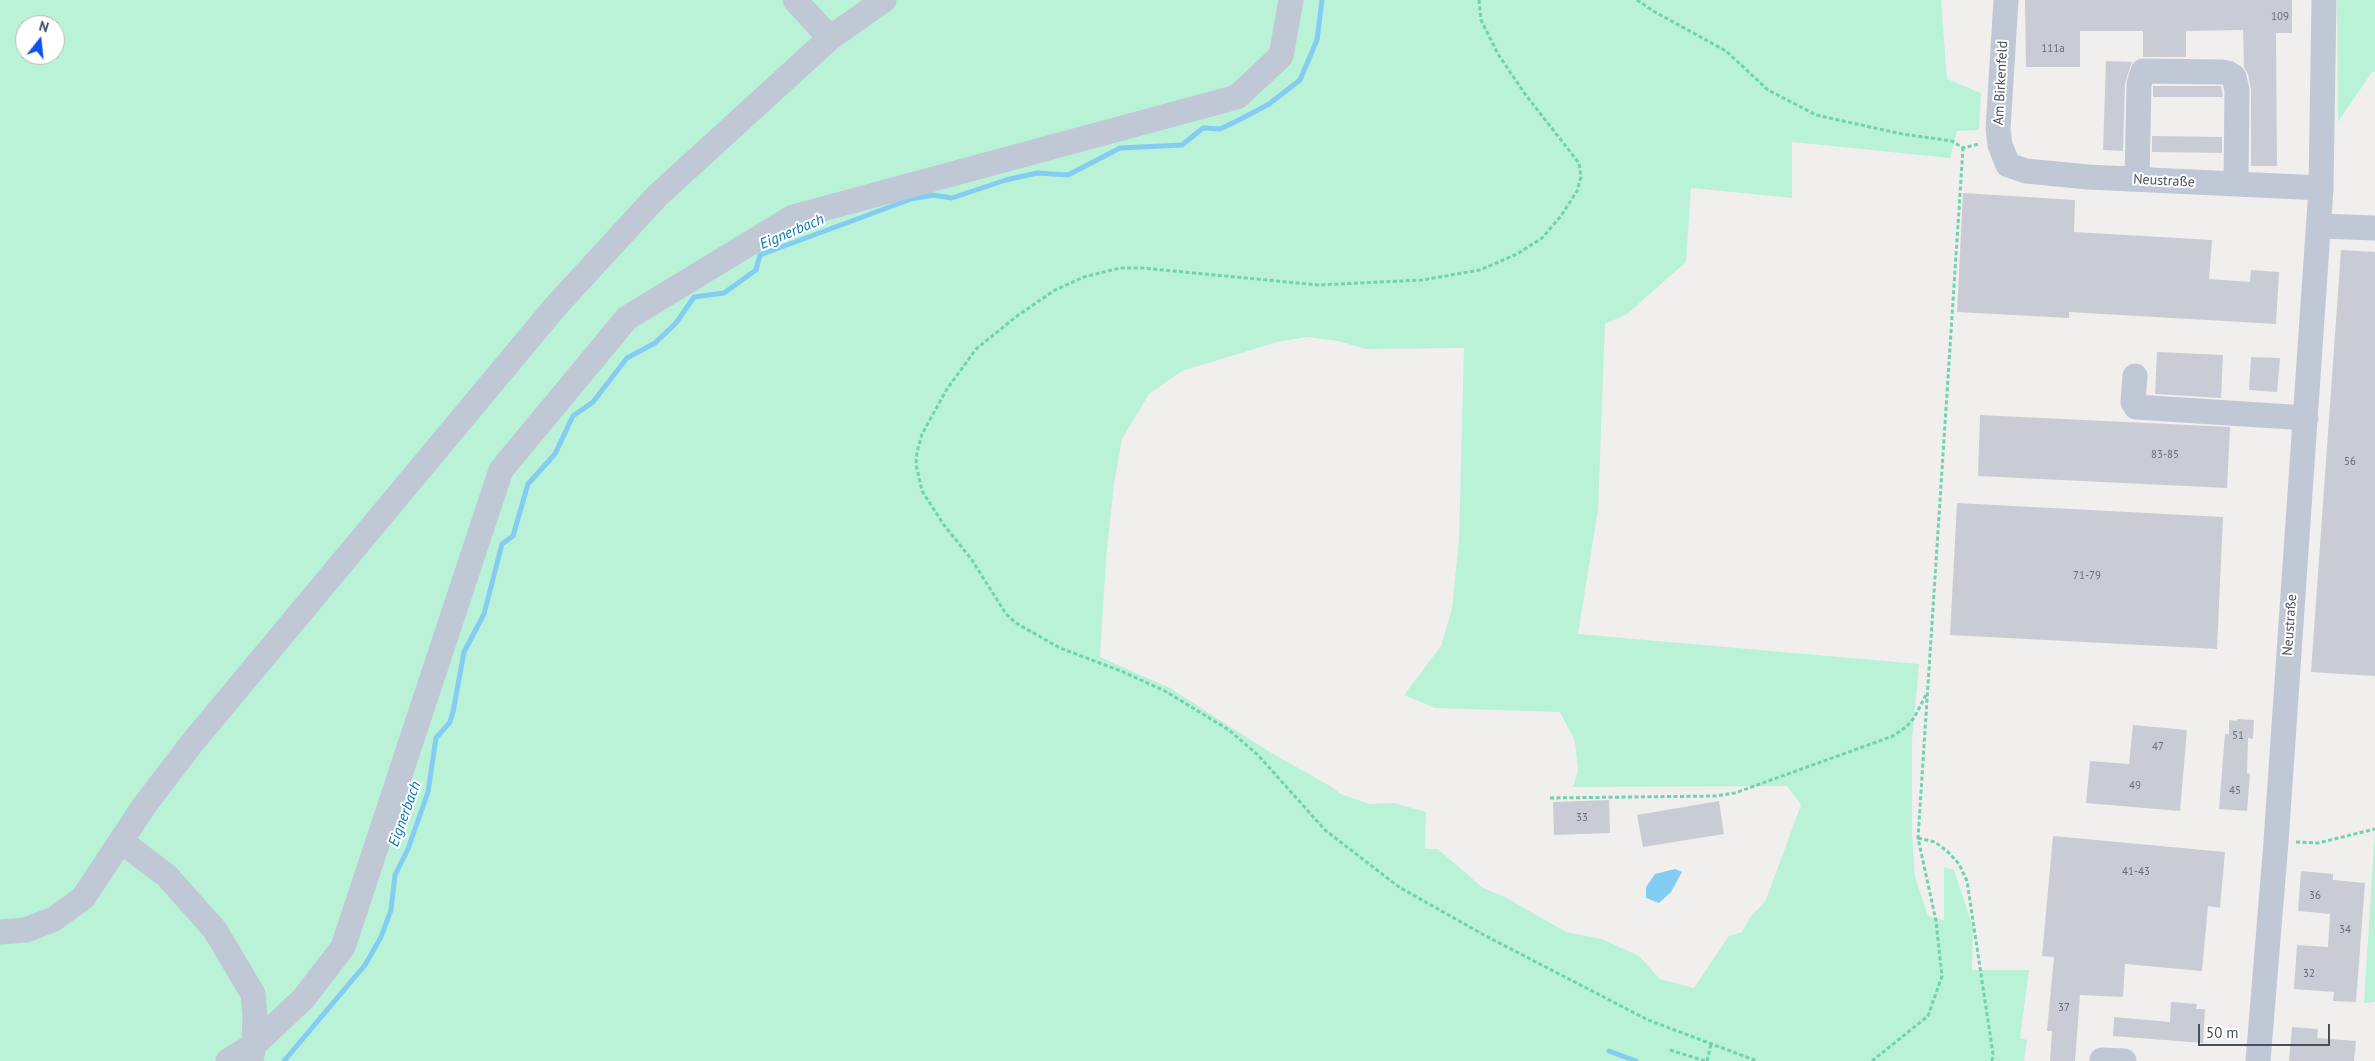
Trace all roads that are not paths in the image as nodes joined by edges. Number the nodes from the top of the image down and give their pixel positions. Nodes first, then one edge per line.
1 (795, 0) edge
2 (884, 0) edge
3 (1291, 0) edge
4 (2006, 0) edge
5 (2324, 0) edge
6 (830, 38) junction
7 (2008, 165) joint
8 (2137, 179) junction
9 (2236, 184) junction
10 (2321, 188) junction
11 (2319, 226) junction
12 (2375, 228) edge
13 (2135, 376) dead end
14 (2306, 418) junction
15 (122, 842) junction
16 (0, 932) edge
17 (252, 1053) edge
18 (228, 1061) edge
19 (2258, 1061) edge

1 - 6 street
2 - 6 street
3 - 17 street
4 - 7 street, Am Birkenfeld
5 - 10 street, Neustraße
6 - 15 street
7 - 8 street, Neustraße
8 - 9 street, Neustraße
8 - 9 street
9 - 10 street, Neustraße
10 - 11 street, Neustraße
11 - 12 street
11 - 14 street, Neustraße
13 - 14 street
14 - 19 street, Neustraße
15 - 16 street
15 - 17 street
17 - 18 street

